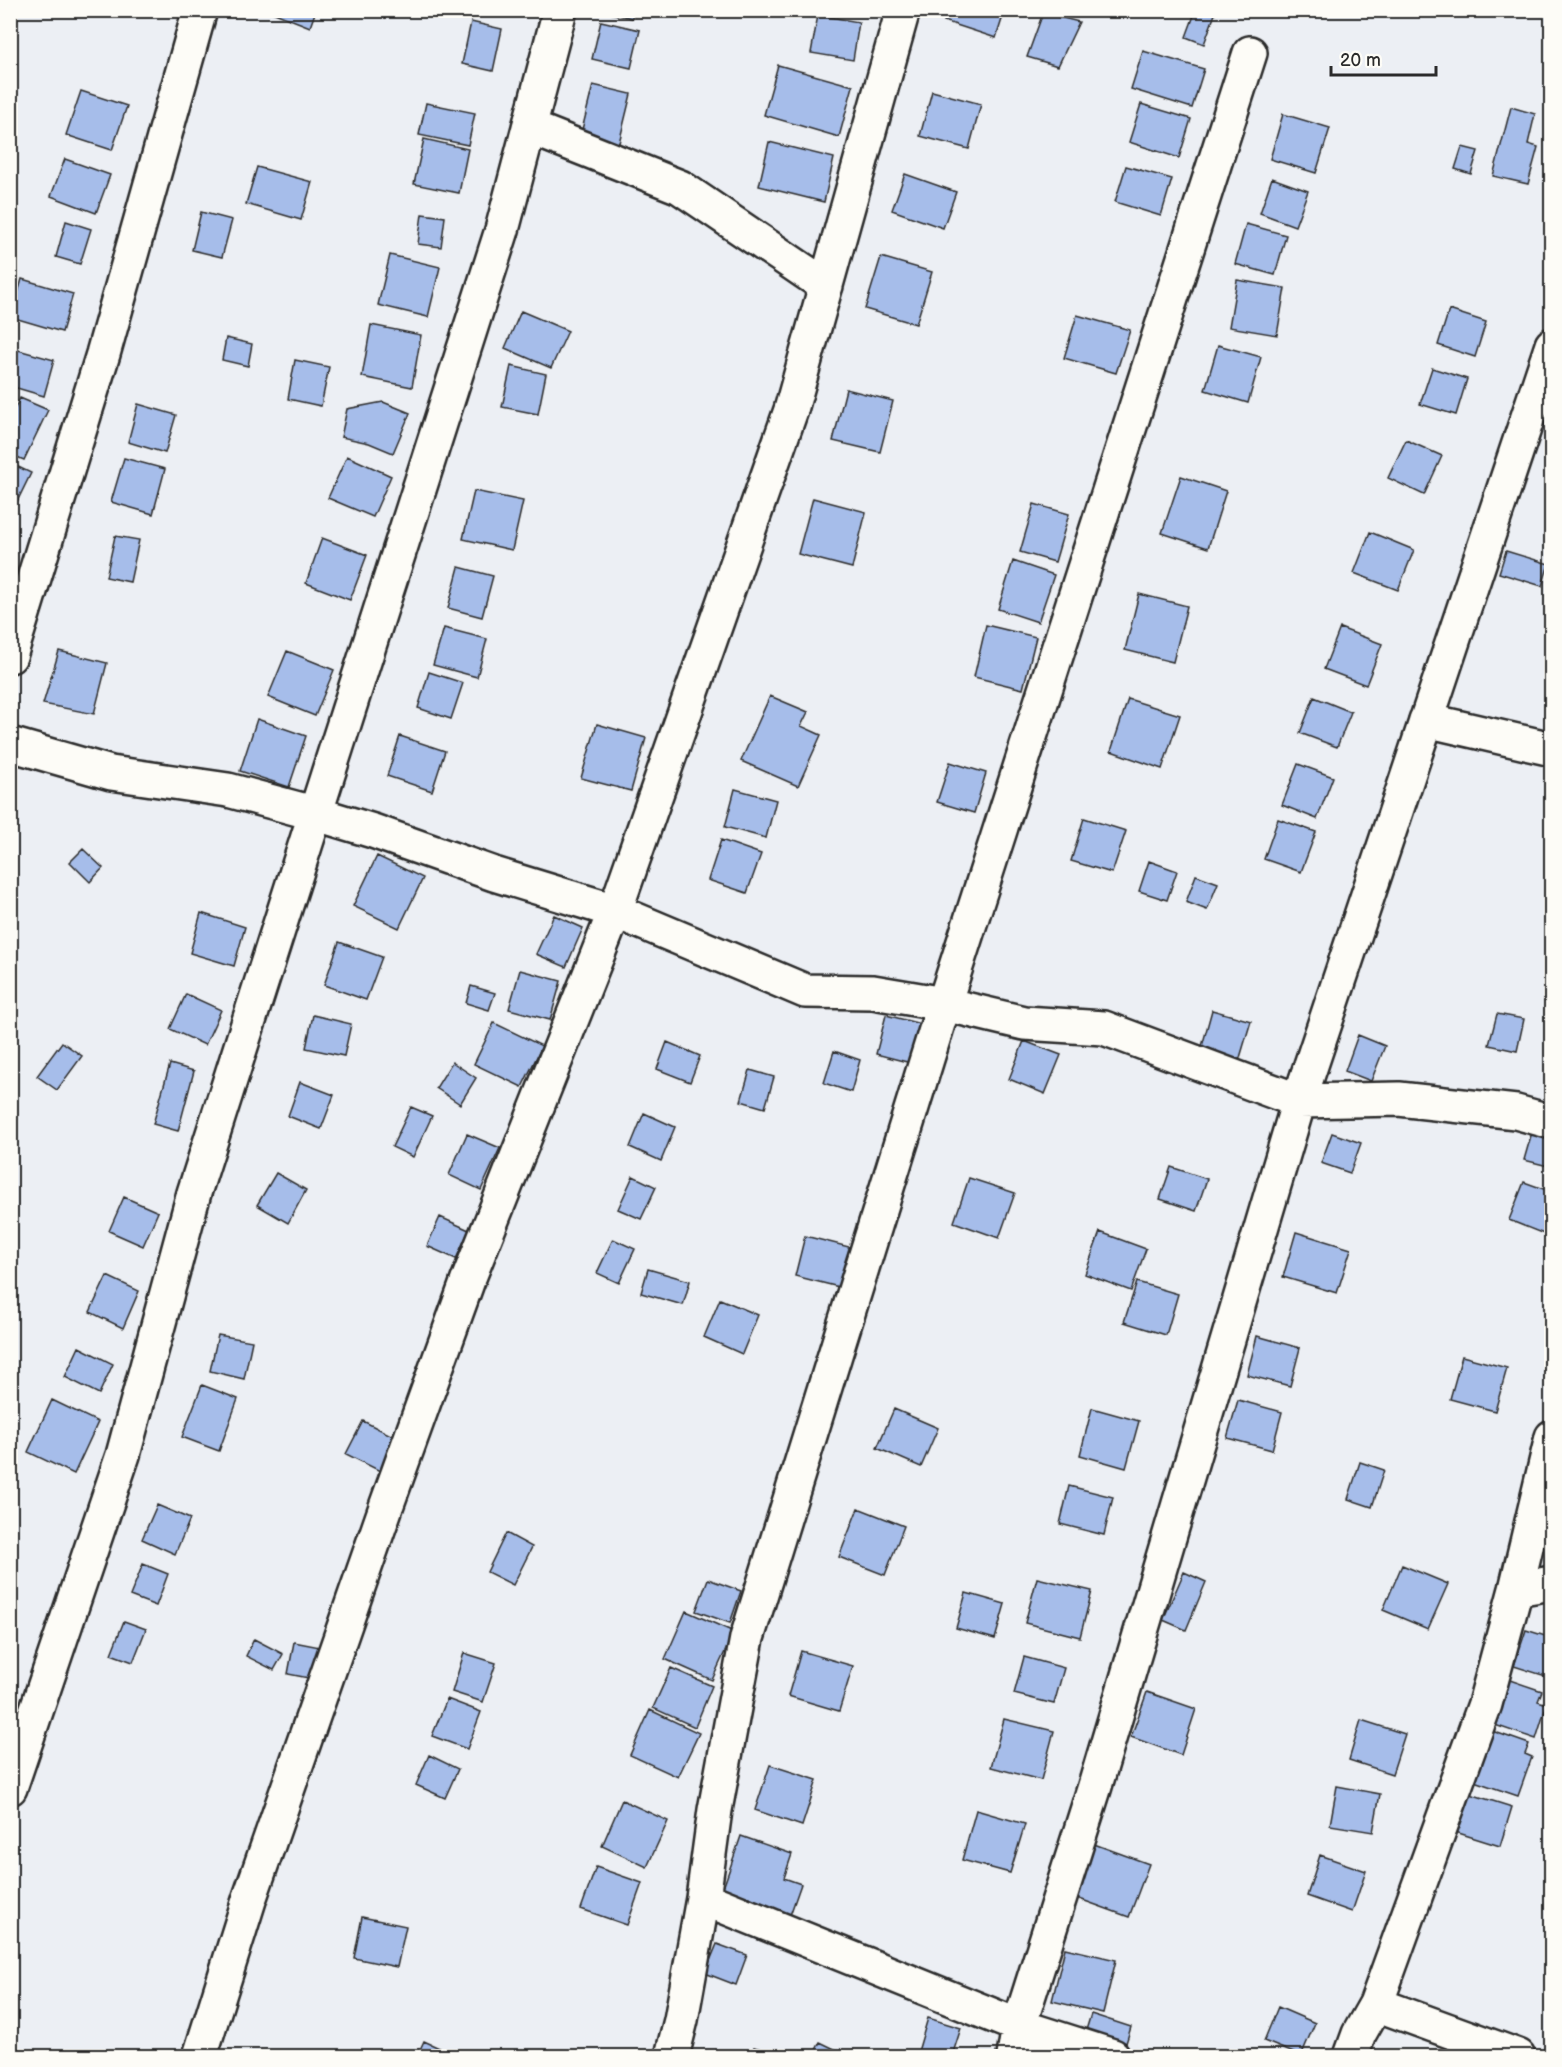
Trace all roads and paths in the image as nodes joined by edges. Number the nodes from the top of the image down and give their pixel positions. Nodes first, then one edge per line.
1 (200, 10) edge
2 (560, 10) edge
3 (903, 10) edge
4 (1250, 53) dead end
5 (530, 127) junction
6 (826, 286) junction
7 (1551, 345) edge
8 (10, 656) edge
9 (1426, 720) junction
10 (10, 744) edge
11 (1551, 749) edge
12 (317, 814) junction
13 (615, 910) junction
14 (944, 1004) junction
15 (1299, 1101) junction
16 (1551, 1122) edge
17 (1551, 1437) edge
18 (1551, 1583) edge
19 (1516, 1589) junction
20 (10, 1788) edge
21 (703, 1899) junction
22 (1376, 2004) junction
23 (1017, 2041) edge
24 (200, 2056) edge
25 (672, 2056) edge
26 (1113, 2056) edge
27 (1351, 2056) edge
28 (1518, 2056) edge

1 - 8 street
2 - 5 street
3 - 6 street
4 - 14 street
5 - 6 street
5 - 12 street
6 - 13 street
7 - 9 street
9 - 11 street
9 - 15 street
10 - 12 street
12 - 13 street
12 - 20 street
13 - 14 street
13 - 24 street
14 - 15 street
14 - 21 street
15 - 16 street
15 - 23 street
17 - 19 street
18 - 19 street
19 - 22 street
21 - 23 street
21 - 25 street
22 - 27 street
22 - 28 street
23 - 26 street

